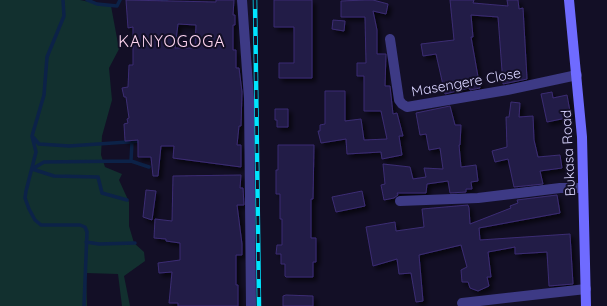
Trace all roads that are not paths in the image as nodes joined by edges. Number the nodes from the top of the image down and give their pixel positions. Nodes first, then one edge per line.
1 (242, 0) edge
2 (569, 0) edge
3 (390, 39) dead end
4 (577, 75) junction
5 (583, 188) junction
6 (400, 201) dead end
7 (586, 289) junction
8 (462, 303) dead end
9 (251, 306) edge
10 (586, 306) edge

1 - 9 street
2 - 4 street, Bukasa Road
3 - 4 street, Masengere Close
4 - 5 street, Bukasa Road
5 - 6 street
5 - 7 street, Bukasa Road
7 - 8 street
7 - 10 street, Bukasa Road

